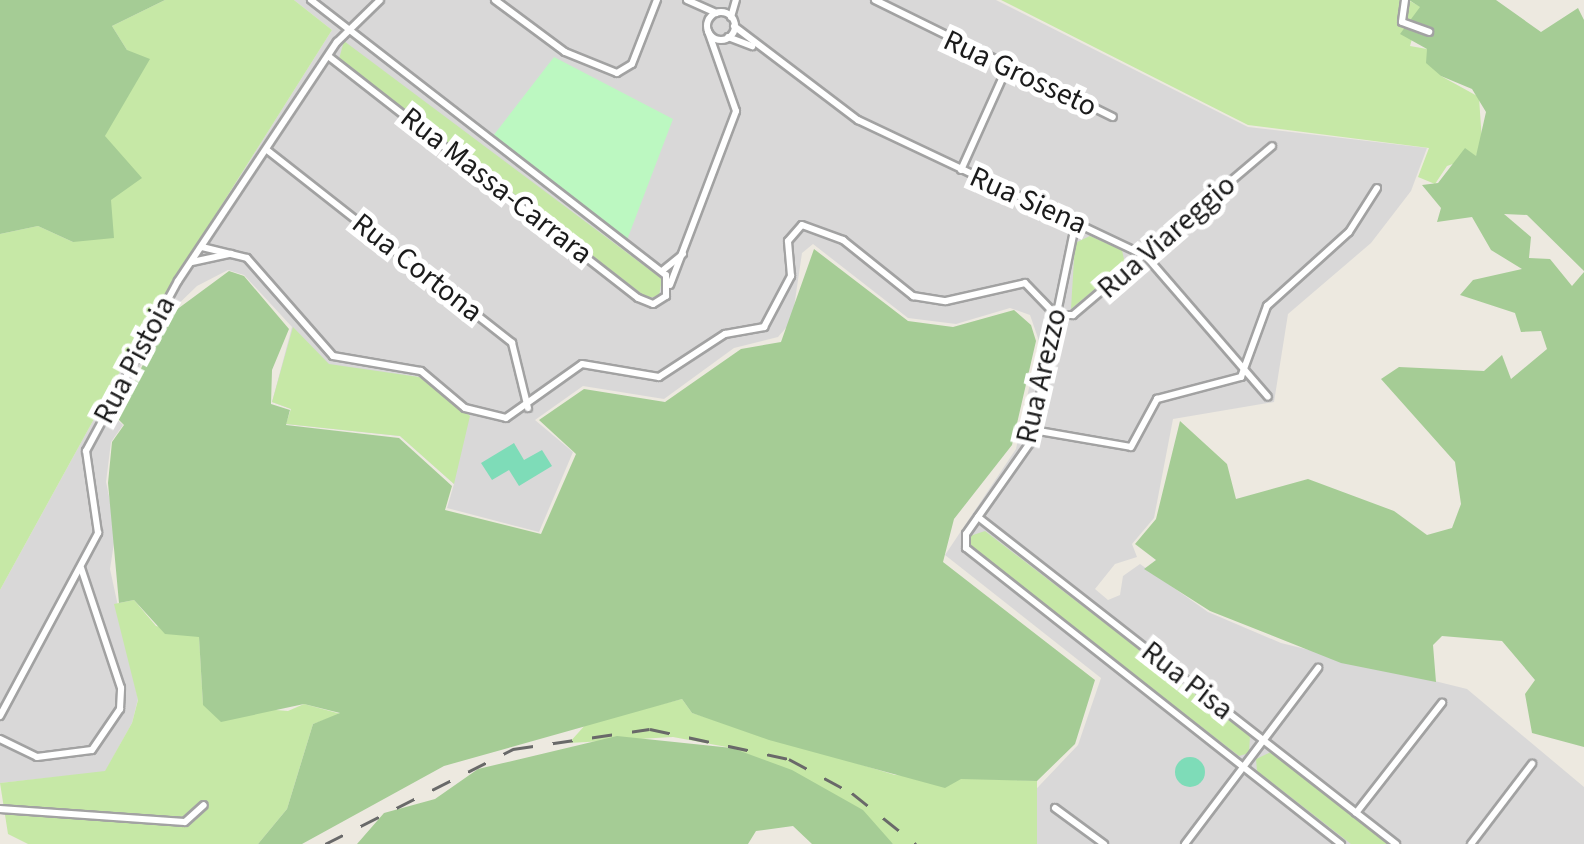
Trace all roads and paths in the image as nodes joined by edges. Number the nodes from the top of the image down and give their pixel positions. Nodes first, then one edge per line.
1 (311, 0) edge
2 (380, 0) edge
3 (495, 0) edge
4 (657, 0) edge
5 (688, 0) edge
6 (728, 0) edge
7 (736, 0) edge
8 (876, 0) edge
9 (1405, 0) edge
10 (697, 7) junction
11 (718, 12) junction
12 (731, 16) junction
13 (734, 26) junction
14 (707, 28) junction
15 (350, 29) junction
16 (1429, 32) dead end
17 (727, 38) junction
18 (753, 46) junction
19 (328, 56) junction
20 (720, 61) junction
21 (1006, 70) junction
22 (1113, 117) dead end
23 (1272, 146) dead end
24 (267, 150) junction
25 (961, 170) junction
26 (1377, 188) dead end
27 (1076, 222) junction
28 (202, 246) junction
29 (232, 253) junction
30 (683, 253) junction
31 (1146, 256) junction
32 (191, 262) junction
33 (661, 271) junction
34 (670, 285) junction
35 (1056, 314) junction
36 (1246, 372) junction
37 (1268, 397) dead end
38 (528, 408) junction
39 (1033, 430) junction
40 (978, 517) junction
41 (80, 568) junction
42 (1318, 668) dead end
43 (1442, 703) dead end
44 (0, 716) edge
45 (0, 739) edge
46 (1263, 740) junction
47 (1532, 764) dead end
48 (1241, 768) junction
49 (204, 805) dead end
50 (1055, 808) dead end
51 (0, 809) edge
52 (1356, 813) junction
53 (1104, 844) edge
54 (1186, 844) edge
55 (1340, 844) edge
56 (1396, 844) edge
57 (1471, 844) edge

1 - 15 street
2 - 15 street, Rua Pistoia
3 - 4 street
5 - 10 street
6 - 11 street
7 - 12 street
8 - 21 street, Rua Grosseto
9 - 16 street
10 - 11 street
10 - 14 street
11 - 12 street
11 - 14 street
12 - 13 street
13 - 17 street
13 - 18 street, Rua Siena
14 - 17 street, Rua Siena
14 - 20 street
15 - 19 street, Rua Pistoia
15 - 33 street
17 - 18 street, Rua Siena
17 - 20 street
18 - 25 street, Rua Siena
19 - 24 street, Rua Pistoia
19 - 34 street, Rua Massa-Carrara
20 - 30 street
21 - 22 street, Rua Grosseto
21 - 25 street
23 - 31 street, Rua Viareggio
24 - 28 street, Rua Pistoia
24 - 38 street, Rua Cortona
25 - 27 street, Rua Siena
26 - 36 street
27 - 31 street, Rua Siena
27 - 35 street, Rua Arezzo
28 - 29 street
28 - 32 street, Rua Pistoia
29 - 32 street
29 - 38 street
30 - 33 street
30 - 34 street
31 - 35 street, Rua Viareggio
31 - 36 street, Rua Siena
32 - 41 street, Rua Pistoia
33 - 34 street
35 - 38 street
35 - 39 street, Rua Arezzo
36 - 37 street, Rua Siena
36 - 39 street
39 - 40 street, Rua Arezzo
40 - 46 street, Rua Pisa
40 - 48 street
41 - 44 street, Rua Pistoia
41 - 45 street
42 - 46 street
43 - 52 street
46 - 48 street
46 - 52 street, Rua Pisa
47 - 57 street
48 - 54 street
48 - 55 street
49 - 51 street
50 - 53 street
52 - 56 street, Rua Pisa

